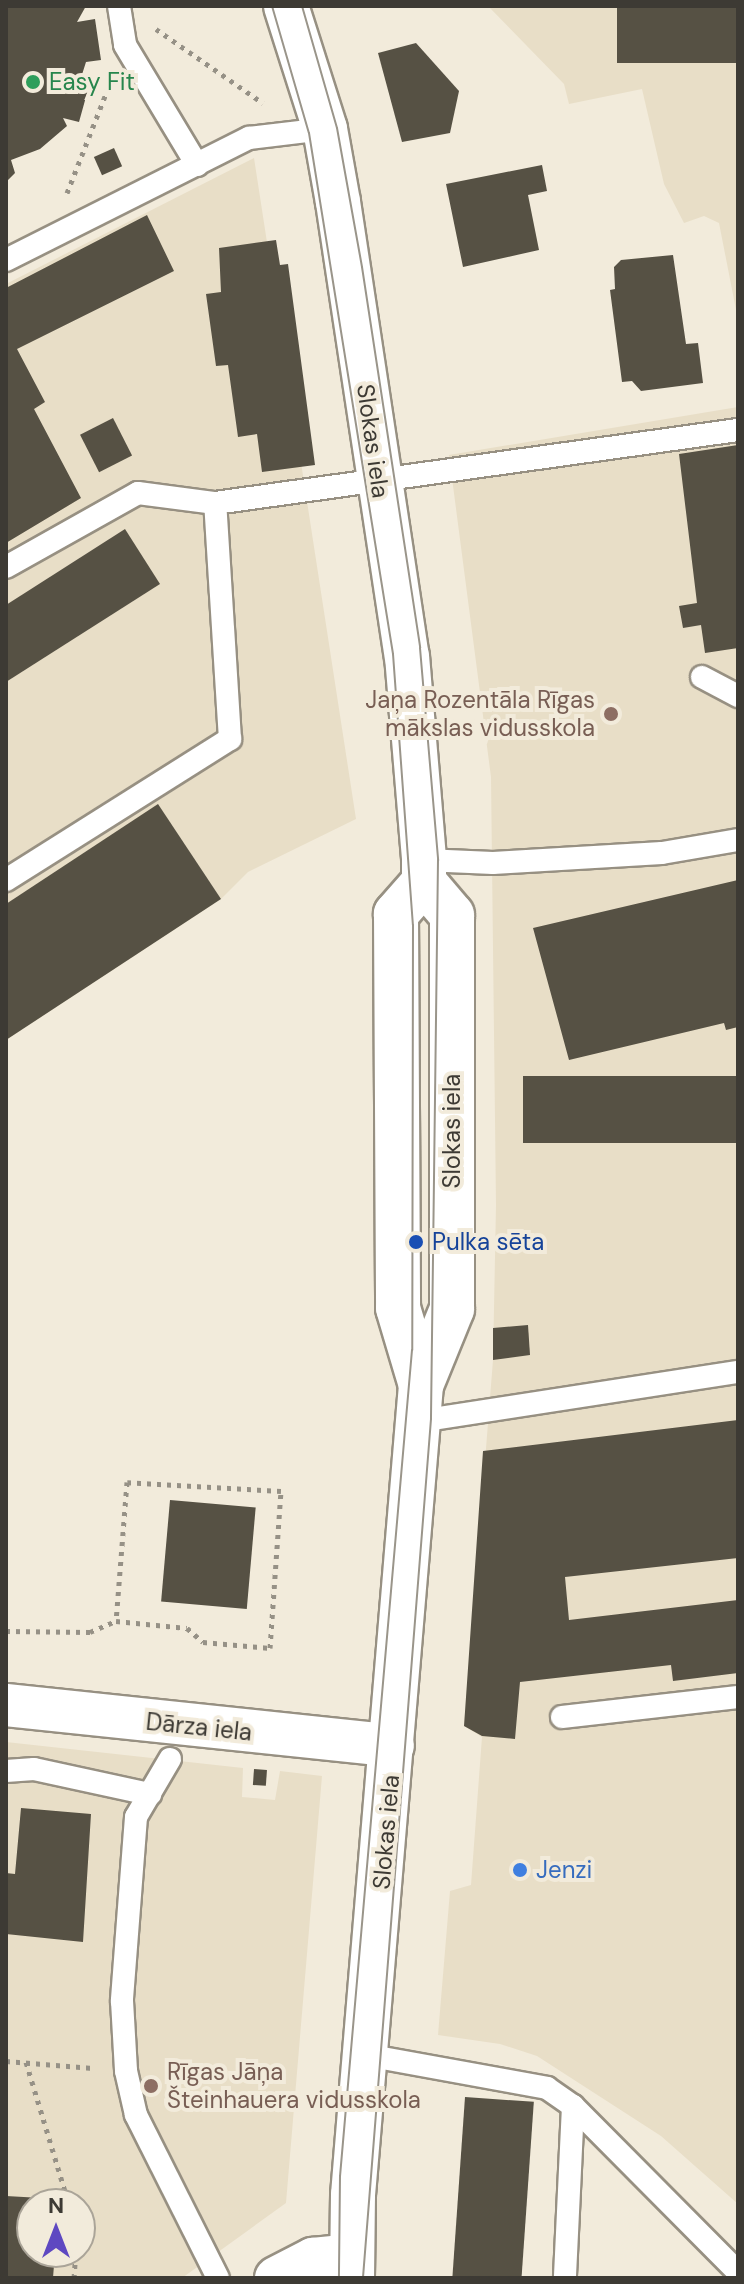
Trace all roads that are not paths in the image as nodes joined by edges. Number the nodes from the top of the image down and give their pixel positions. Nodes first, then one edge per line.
1 (119, 6) edge
2 (286, 6) edge
3 (325, 129) junction
4 (197, 165) junction
5 (6, 260) edge
6 (738, 430) edge
7 (378, 482) junction
8 (215, 503) junction
9 (6, 567) edge
10 (702, 677) dead end
11 (738, 696) edge
12 (738, 840) edge
13 (424, 871) junction
14 (6, 880) edge
15 (738, 1372) edge
16 (420, 1403) junction
17 (738, 1697) edge
18 (6, 1705) edge
19 (562, 1717) dead end
20 (393, 1746) junction
21 (170, 1759) dead end
22 (6, 1771) edge
23 (150, 1794) junction
24 (366, 2055) junction
25 (573, 2106) junction
26 (351, 2266) edge
27 (738, 2272) edge
28 (218, 2278) edge
29 (276, 2278) edge
30 (565, 2278) edge

1 - 4 lane
2 - 3 street, Slokas iela
3 - 4 lane
3 - 7 street, Slokas iela
4 - 5 lane
6 - 7 lane
7 - 8 lane
7 - 13 street, Slokas iela
8 - 9 lane
8 - 14 lane
10 - 11 lane
12 - 13 lane
13 - 16 street, Slokas iela
15 - 16 lane
16 - 20 street, Slokas iela
17 - 19 lane
18 - 20 street, Dārza iela
20 - 24 street, Slokas iela
21 - 23 lane
22 - 23 lane
23 - 28 lane
24 - 25 lane
24 - 26 street, Slokas iela
25 - 27 lane
25 - 30 lane
26 - 29 street

